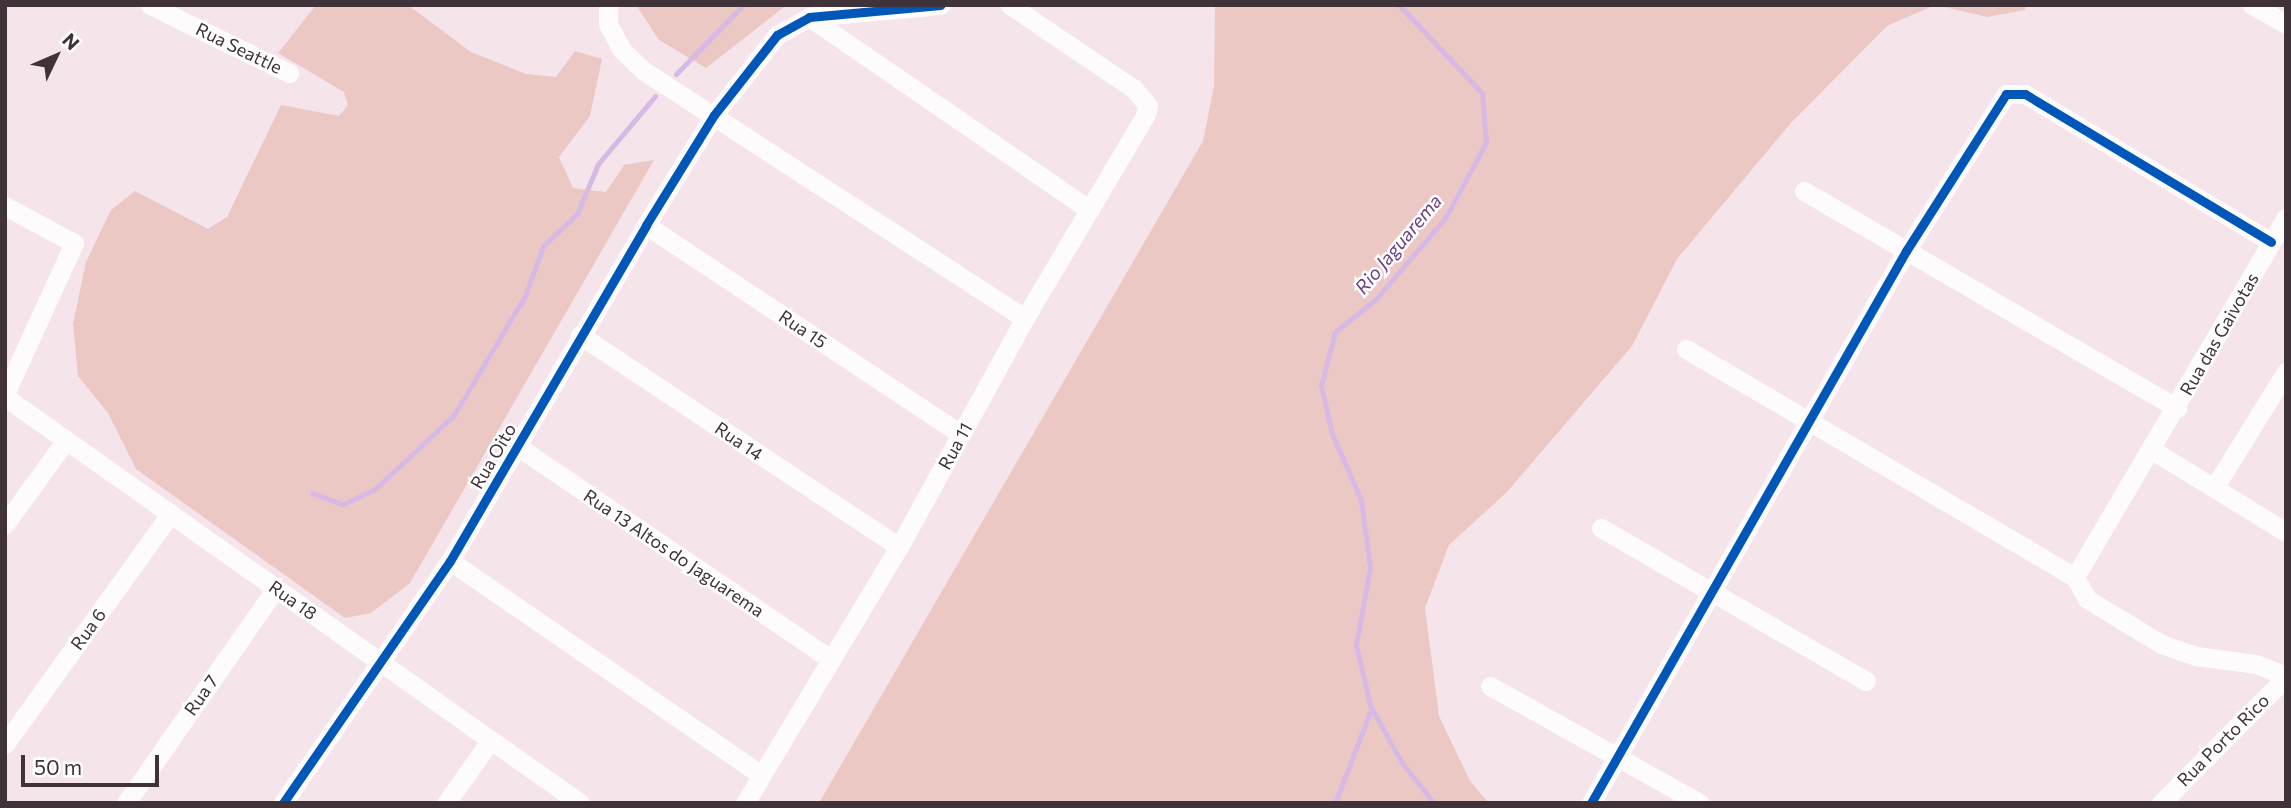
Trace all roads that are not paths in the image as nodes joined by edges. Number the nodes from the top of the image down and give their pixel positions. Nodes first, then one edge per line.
1 (150, 5) edge
2 (608, 5) edge
3 (940, 5) edge
4 (1010, 5) edge
5 (2252, 5) edge
6 (809, 17) junction
7 (2286, 24) edge
8 (289, 73) dead end
9 (714, 115) junction
10 (1804, 191) dead end
11 (5, 206) edge
12 (1090, 210) junction
13 (2286, 217) edge
14 (646, 225) junction
15 (2272, 242) junction
16 (1906, 251) junction
17 (1025, 318) junction
18 (580, 335) junction
19 (1686, 349) dead end
20 (2286, 372) edge
21 (5, 396) edge
22 (2177, 408) junction
23 (1809, 421) junction
24 (961, 434) junction
25 (66, 440) junction
26 (516, 446) junction
27 (2157, 454) junction
28 (2214, 488) junction
29 (171, 513) junction
30 (5, 524) edge
31 (1601, 528) dead end
32 (2286, 532) edge
33 (899, 547) junction
34 (450, 561) junction
35 (2075, 577) junction
36 (276, 588) junction
37 (1711, 592) junction
38 (831, 659) junction
39 (381, 662) junction
40 (2286, 677) edge
41 (1866, 681) dead end
42 (1490, 685) dead end
43 (491, 740) junction
44 (5, 744) edge
45 (1617, 757) junction
46 (761, 775) junction
47 (125, 803) edge
48 (282, 803) edge
49 (446, 803) edge
50 (580, 803) edge
51 (746, 803) edge
52 (1591, 803) edge
53 (1699, 803) edge
54 (2161, 803) edge

1 - 8 street, Rua Seattle
2 - 9 street
3 - 6 street
4 - 12 street, Rua 11
5 - 7 street
6 - 9 street, Rua Oito
6 - 12 street
9 - 14 street, Rua Oito
9 - 17 street
10 - 16 street
11 - 21 street
12 - 17 street, Rua 11
13 - 15 street, Rua das Gaivotas
14 - 18 street, Rua Oito
14 - 24 street, Rua 15
15 - 16 street
15 - 22 street, Rua das Gaivotas
16 - 22 street
16 - 23 street
17 - 24 street, Rua 11
18 - 26 street, Rua Oito
18 - 33 street, Rua 14
19 - 23 street
20 - 28 street
21 - 25 street, Rua 18
22 - 27 street, Rua das Gaivotas
23 - 35 street
23 - 37 street
24 - 33 street, Rua 11
25 - 29 street, Rua 18
25 - 30 street
26 - 34 street, Rua Oito
26 - 38 street, Rua 13 Altos do Jaguarema
27 - 28 street
27 - 35 street, Rua das Gaivotas
28 - 32 street
29 - 36 street, Rua 18
29 - 44 street, Rua 6
31 - 37 street
33 - 38 street, Rua 11
34 - 39 street, Rua Oito
34 - 46 street
35 - 40 street
36 - 39 street, Rua 18
36 - 47 street, Rua 7
37 - 41 street
37 - 45 street
38 - 46 street, Rua 11
39 - 43 street, Rua 18
39 - 48 street, Rua Oito
40 - 54 street, Rua Porto Rico
42 - 45 street
43 - 49 street
43 - 50 street, Rua 18
45 - 52 street
45 - 53 street
46 - 51 street, Rua 11

